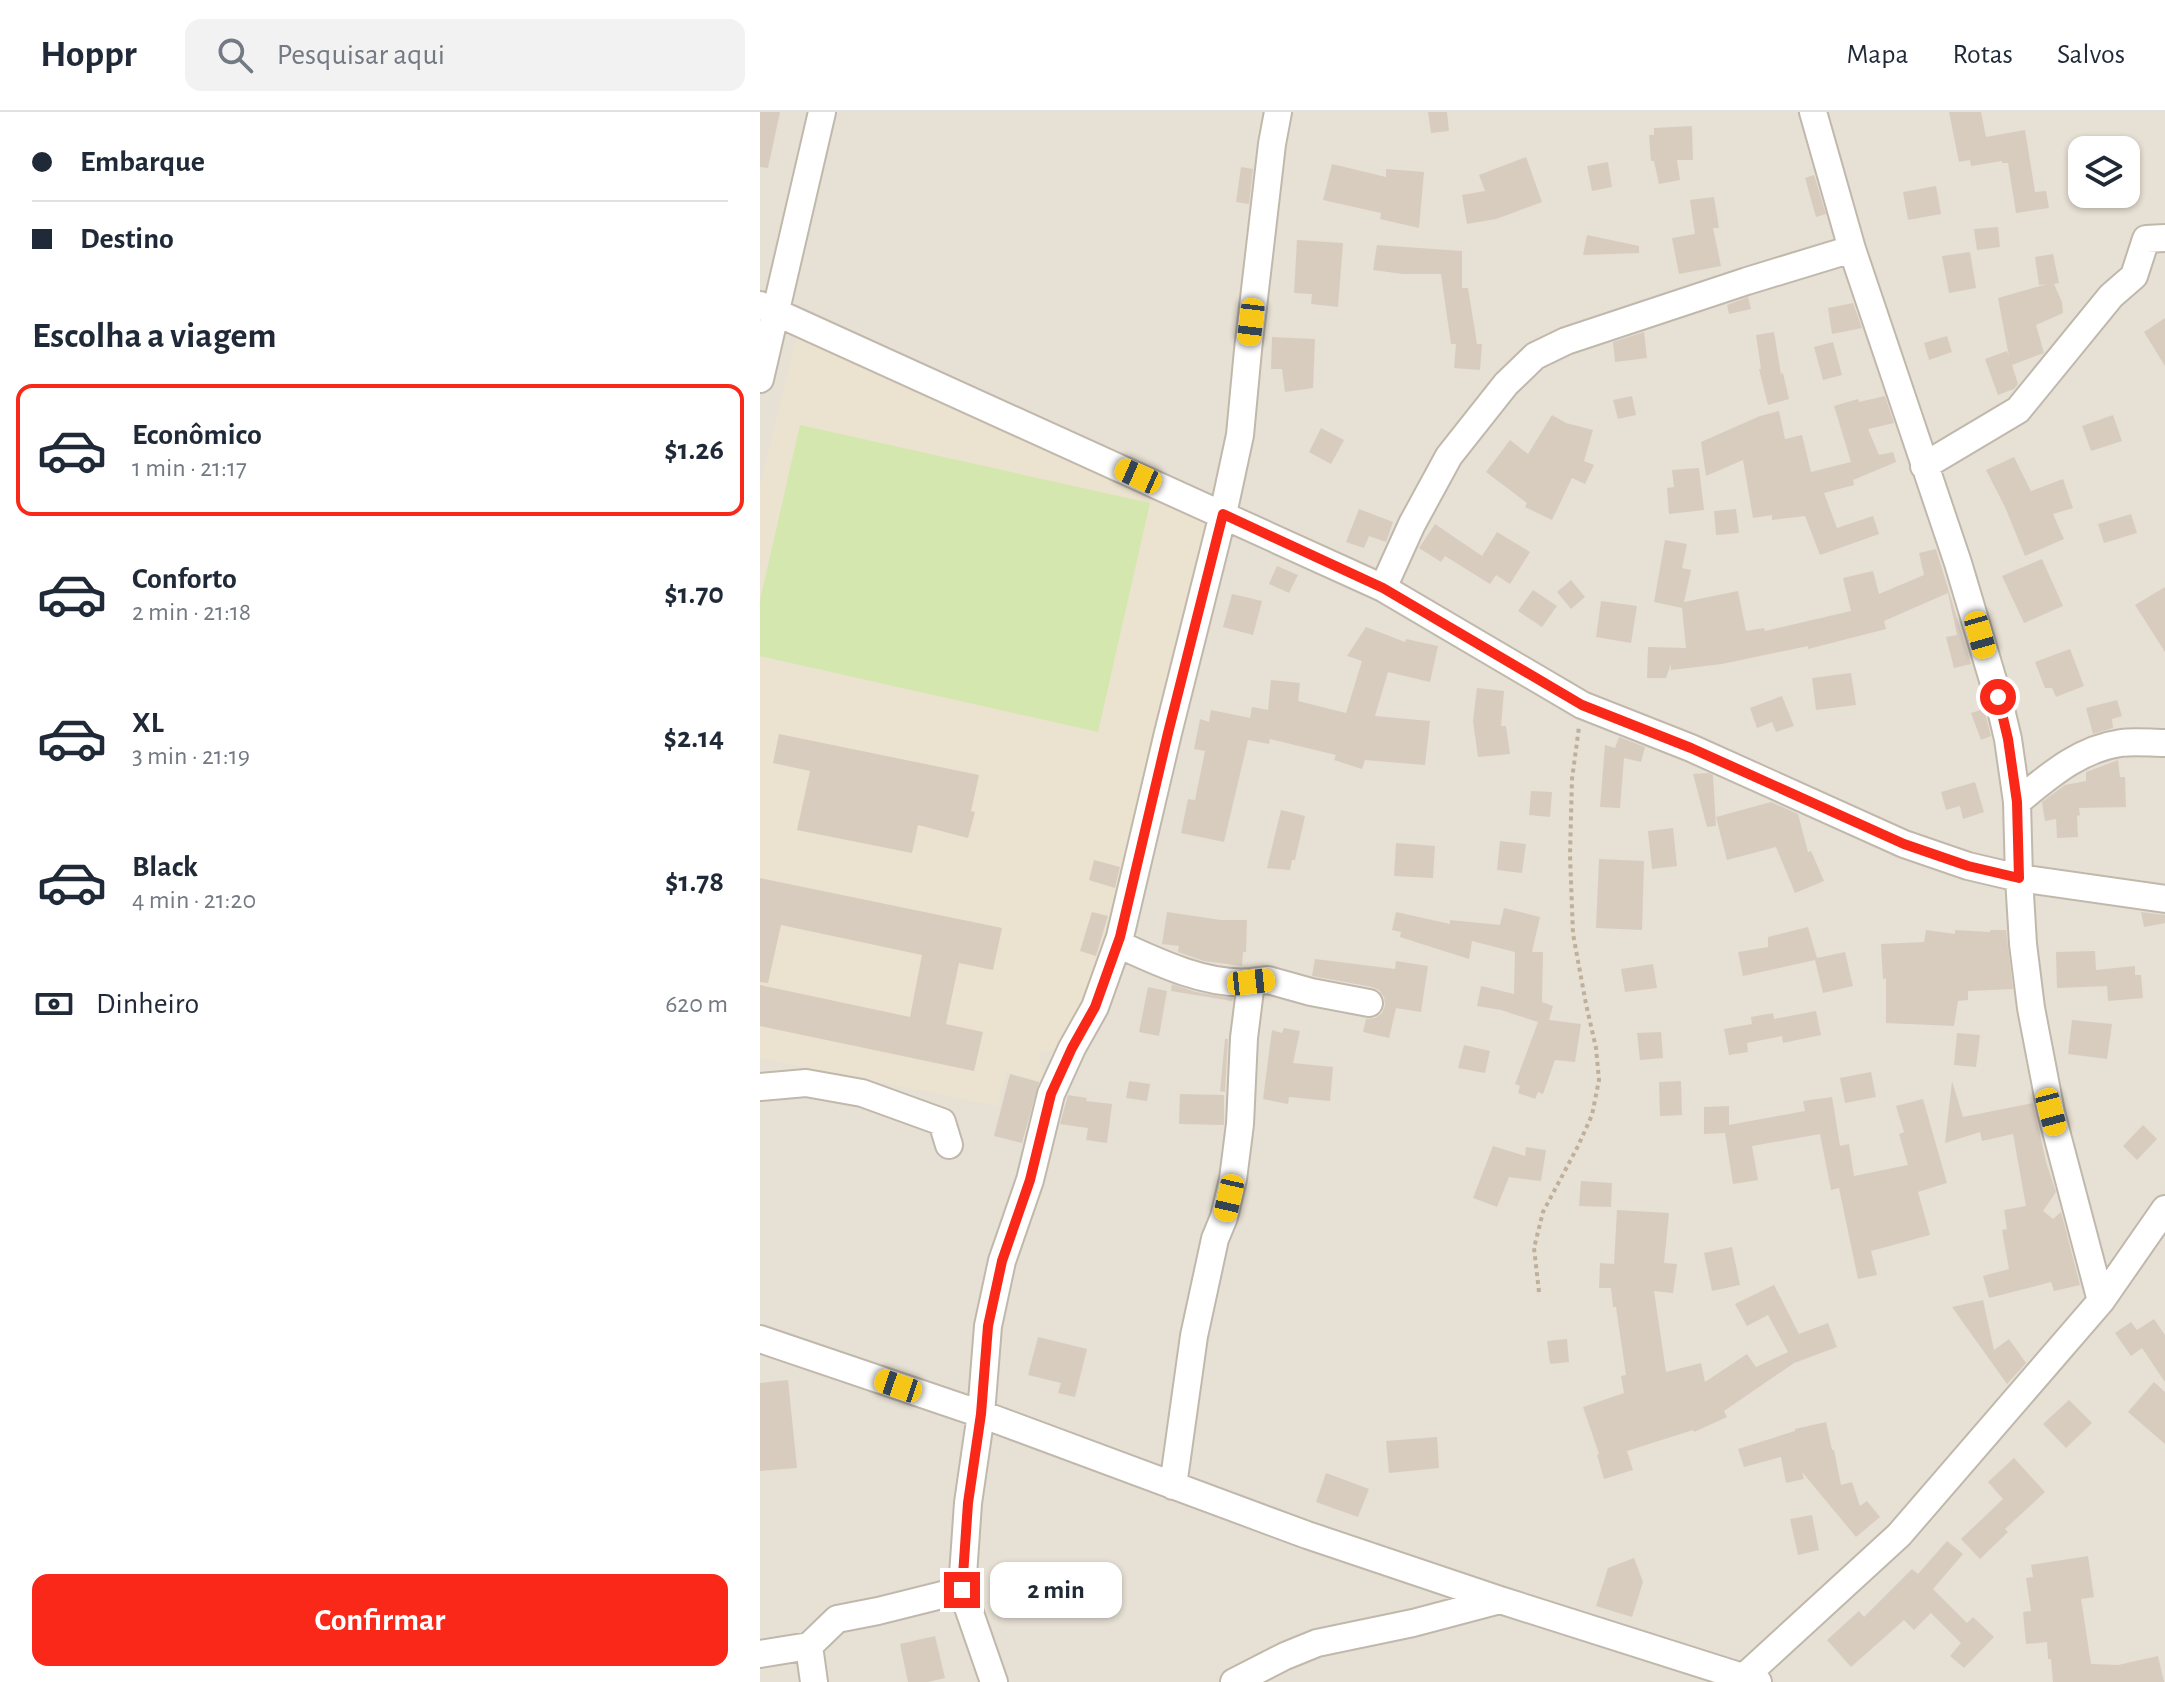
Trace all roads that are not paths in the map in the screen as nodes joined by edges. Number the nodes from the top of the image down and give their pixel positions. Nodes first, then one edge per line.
1 (822, 112) edge
2 (1278, 112) edge
3 (1813, 112) edge
4 (2165, 238) edge
5 (1852, 249) junction
6 (768, 309) edge
7 (760, 379) edge
8 (1924, 466) junction
9 (1223, 514) junction
10 (1383, 588) junction
11 (2165, 743) edge
12 (2017, 802) junction
13 (2019, 878) junction
14 (2165, 899) edge
15 (1118, 944) junction
16 (1251, 982) junction
17 (1369, 1003) dead end
18 (760, 1087) edge
19 (949, 1145) dead end
20 (2165, 1209) edge
21 (2101, 1301) junction
22 (760, 1339) edge
23 (981, 1414) junction
24 (1173, 1486) junction
25 (962, 1590) junction
26 (1500, 1600) junction
27 (809, 1646) junction
28 (760, 1654) edge
29 (1748, 1680) edge
30 (814, 1682) edge
31 (994, 1682) edge
32 (1234, 1682) edge

1 - 6 street
2 - 9 street
3 - 5 street
4 - 8 street
5 - 8 street
5 - 10 street
6 - 7 street
6 - 9 street
8 - 12 street
9 - 10 street
9 - 15 street
10 - 13 street
11 - 12 street
12 - 13 street
13 - 14 street
13 - 21 street
15 - 16 street
15 - 23 street
16 - 17 street
16 - 24 street
18 - 19 street
20 - 21 street
21 - 29 street
22 - 23 street
23 - 24 street
23 - 25 street
24 - 26 street
25 - 27 street
25 - 31 street
26 - 29 street
26 - 32 street
27 - 28 street
27 - 30 street

